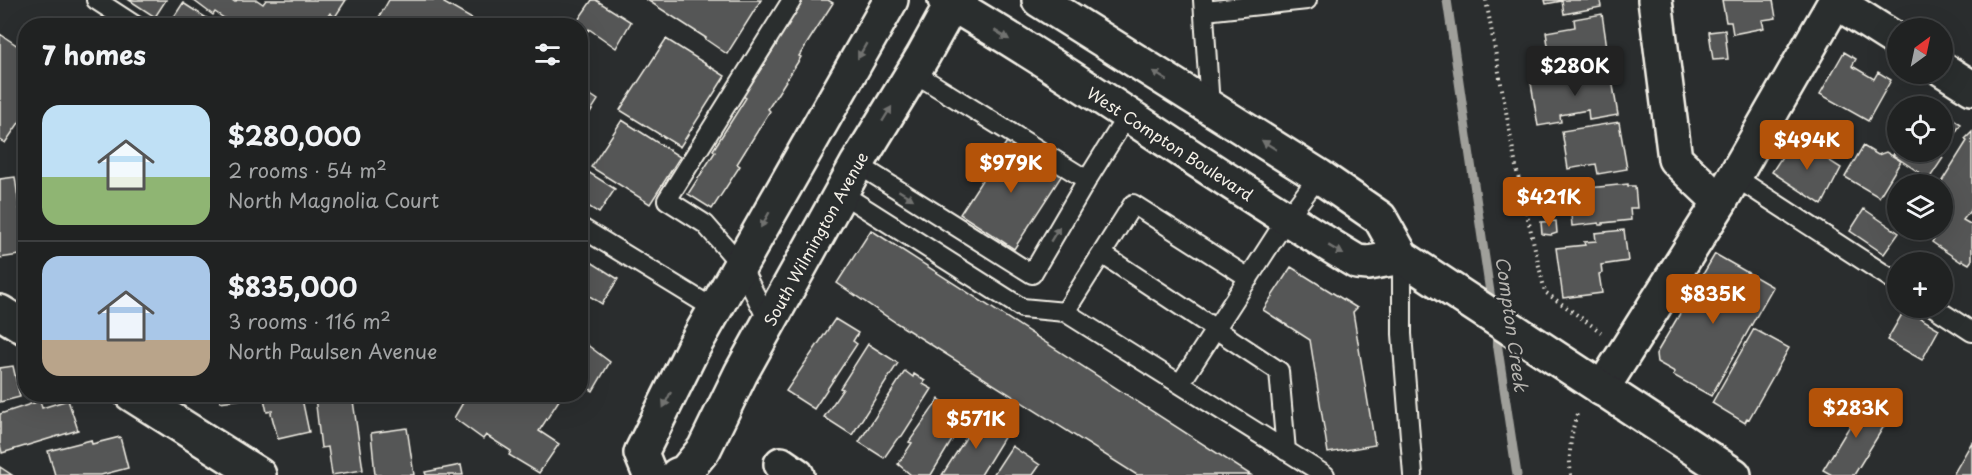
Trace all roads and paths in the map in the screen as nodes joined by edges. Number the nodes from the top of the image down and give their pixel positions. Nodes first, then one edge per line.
1 (96, 0) edge
2 (792, 0) edge
3 (891, 0) edge
4 (1039, 0) edge
5 (1307, 0) edge
6 (1486, 0) edge
7 (1654, 0) edge
8 (1835, 0) edge
9 (951, 1) edge
10 (1204, 6) edge
11 (124, 18) edge
12 (1887, 34) edge
13 (913, 72) junction
14 (1953, 76) edge
15 (1972, 88) edge
16 (1210, 107) junction
17 (1127, 116) junction
18 (857, 164) junction
19 (1319, 176) junction
20 (1087, 180) junction
21 (1728, 189) junction
22 (841, 193) junction
23 (1286, 220) junction
24 (588, 232) edge
25 (1102, 254) junction
26 (1402, 257) junction
27 (740, 264) junction
28 (1887, 277) edge
29 (1249, 278) junction
30 (716, 310) junction
31 (0, 312) edge
32 (1065, 312) junction
33 (1950, 318) edge
34 (18, 323) edge
35 (769, 323) junction
36 (1216, 328) junction
37 (1601, 331) dead end
38 (1972, 332) edge
39 (1180, 384) junction
40 (1602, 389) junction
41 (144, 402) edge
42 (1573, 426) dead end
43 (1286, 451) junction
44 (259, 475) edge
45 (650, 475) edge
46 (677, 475) edge
47 (1325, 475) edge
48 (1413, 475) edge
49 (1571, 475) edge
50 (1734, 475) edge

1 - 11 lane
2 - 27 lane
3 -> 27 main road
16 -> 4 main road
5 - 10 lane
6 - 37 path
7 - 21 main road
8 - 12 main road
8 - 21 main road
9 - 13 main road, South Wilmington Avenue
9 -> 17 main road, West Compton Boulevard
10 - 16 lane
18 -> 13 main road, South Wilmington Avenue
13 - 20 lane
14 - 15 main road
19 -> 16 main road
17 - 20 lane
17 - 23 main road, West Compton Boulevard
18 -> 20 lane
18 - 22 main road, South Wilmington Avenue
19 - 23 lane
19 - 26 main road
21 - 28 lane
21 - 40 main road
22 - 32 lane
22 - 35 main road, South Wilmington Avenue
23 -> 26 main road, West Compton Boulevard
23 - 29 lane
24 - 30 lane
25 - 29 lane
25 - 32 lane
25 - 36 lane
26 - 40 main road
26 - 48 lane
27 - 30 main road
27 - 35 lane
29 - 36 lane
30 -> 45 main road
31 - 34 main road
32 - 39 lane
33 - 38 lane
35 - 46 main road, South Wilmington Avenue
36 - 39 lane
36 - 43 lane
39 - 43 lane
40 - 50 main road
41 - 44 main road
42 - 49 path
43 - 47 lane

